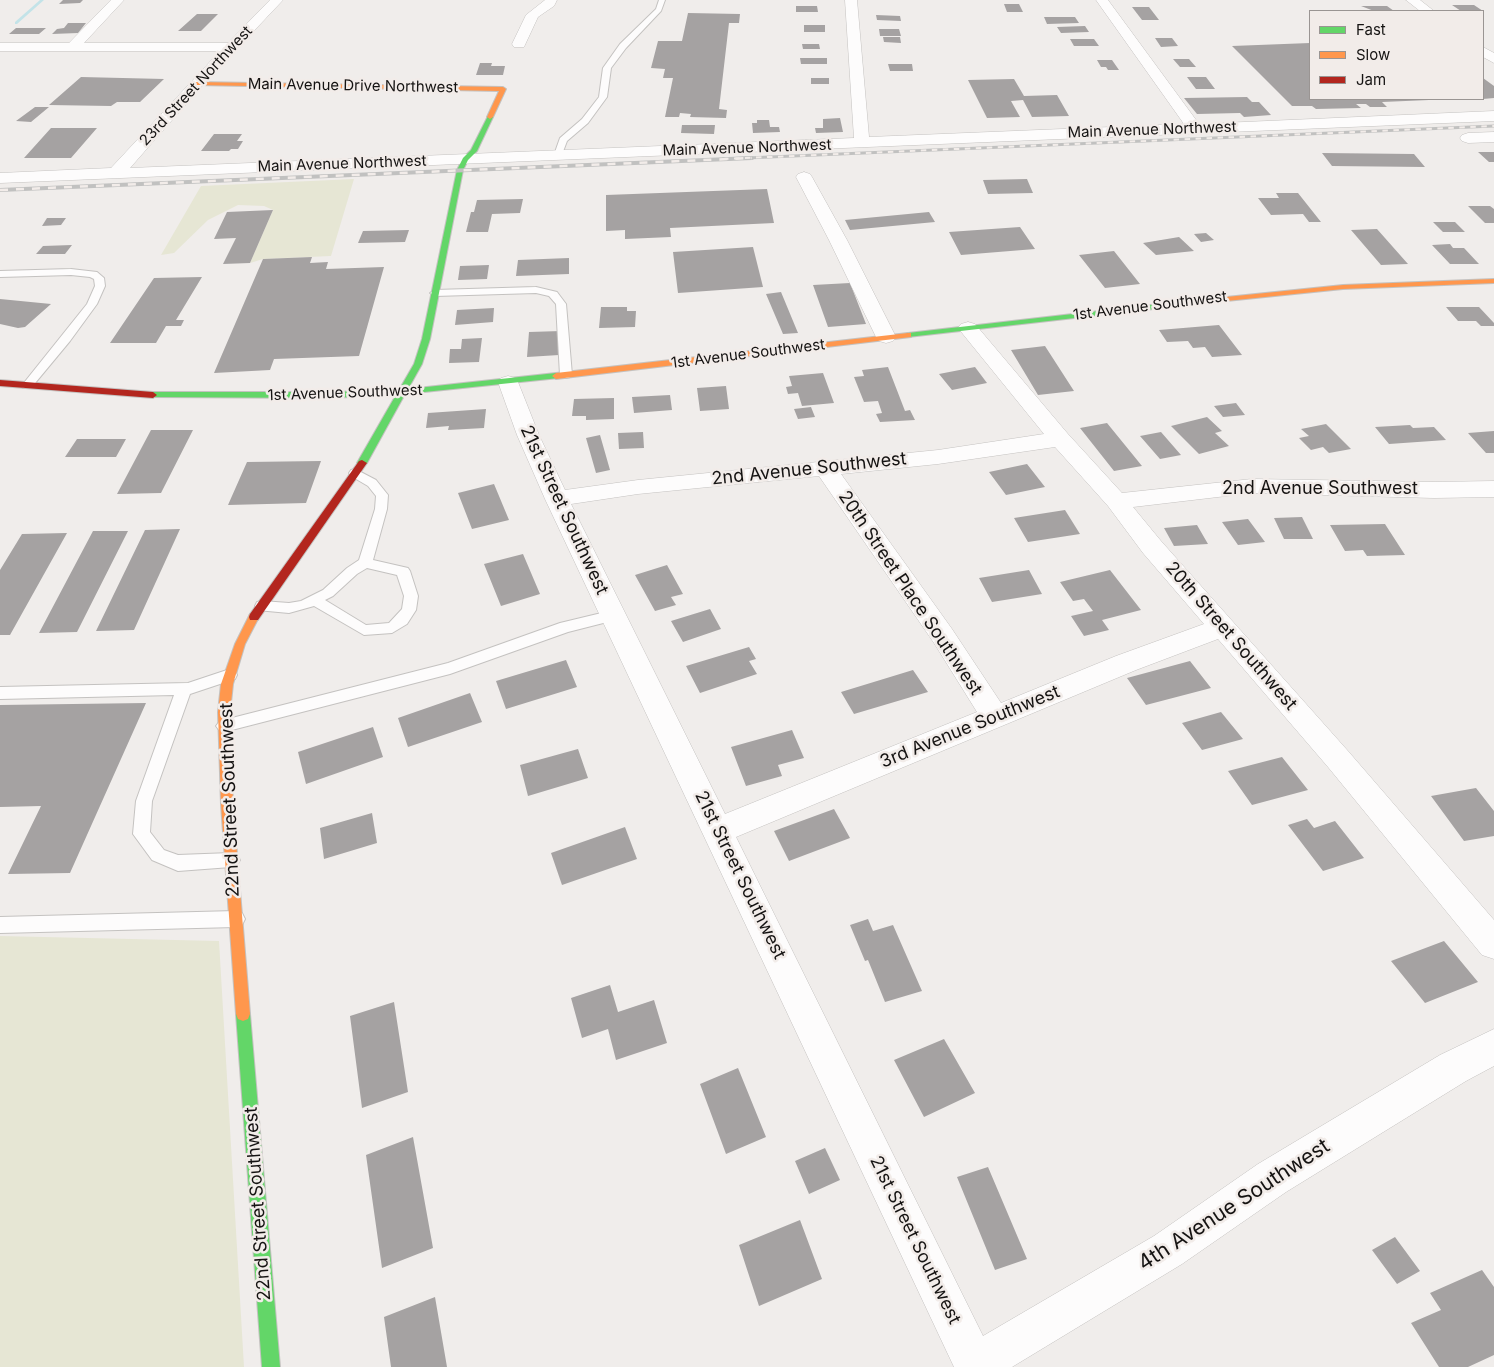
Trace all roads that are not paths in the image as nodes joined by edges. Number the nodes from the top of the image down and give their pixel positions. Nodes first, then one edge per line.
1 (118, 0) edge
2 (277, 0) edge
3 (551, 0) edge
4 (662, 0) edge
5 (851, 0) edge
6 (1102, 0) edge
7 (1412, 0) edge
8 (1427, 10) edge
9 (518, 44) dead end
10 (0, 46) edge
11 (73, 46) junction
12 (232, 46) junction
13 (197, 83) junction
14 (1494, 116) edge
15 (1194, 128) junction
16 (1494, 137) edge
17 (1468, 138) dead end
18 (862, 143) junction
19 (558, 155) junction
20 (462, 165) junction
21 (116, 173) junction
22 (0, 178) edge
23 (804, 178) dead end
24 (0, 274) edge
25 (1494, 281) edge
26 (435, 293) junction
27 (968, 328) junction
28 (886, 337) junction
29 (566, 375) junction
30 (508, 382) junction
31 (0, 383) edge
32 (27, 386) junction
33 (403, 392) junction
34 (1060, 439) junction
35 (825, 468) junction
36 (355, 473) junction
37 (1494, 489) edge
38 (557, 499) junction
39 (1116, 502) junction
40 (365, 563) junction
41 (314, 600) junction
42 (262, 606) junction
43 (614, 615) junction
44 (1223, 627) junction
45 (230, 675) junction
46 (184, 689) junction
47 (0, 693) edge
48 (995, 717) junction
49 (224, 726) junction
50 (718, 831) junction
51 (231, 860) junction
52 (236, 919) junction
53 (0, 925) edge
54 (1494, 944) edge
55 (1494, 1047) edge
56 (976, 1366) edge
57 (271, 1367) edge

1 - 11 street
2 - 12 street, 23rd Street Northwest
3 - 9 street
4 - 19 lane
5 - 18 street
6 - 15 street
7 - 8 street
10 - 11 street
11 - 12 street
12 - 13 street, 23rd Street Northwest
13 - 20 street, Main Avenue Drive Northwest
13 - 21 street, 23rd Street Northwest
14 - 15 street, Main Avenue Northwest
15 - 18 street, Main Avenue Northwest
16 - 17 street
18 - 19 street, Main Avenue Northwest
19 - 20 street, Main Avenue Northwest
20 - 21 street, Main Avenue Northwest
20 - 26 street, 22nd Street Southwest
21 - 22 street, Main Avenue Northwest
23 - 28 street
24 - 32 lane
25 - 27 street, 1st Avenue Southwest
26 - 29 lane
26 - 33 street, 22nd Street Southwest
27 - 28 street, 1st Avenue Southwest
27 - 34 street, 20th Street Southwest
28 - 29 street, 1st Avenue Southwest
29 - 30 street, 1st Avenue Southwest
30 - 33 street, 1st Avenue Southwest
30 - 38 street, 21st Street Southwest
31 - 32 street, 1st Avenue Southwest
32 - 33 street, 1st Avenue Southwest
33 - 36 street, 22nd Street Southwest
34 - 35 street, 2nd Avenue Southwest
34 - 39 street, 20th Street Southwest
35 - 38 street, 2nd Avenue Southwest
35 - 48 street, 20th Street Place Southwest
36 - 40 lane
36 - 42 street, 22nd Street Southwest
37 - 39 street, 2nd Avenue Southwest
38 - 43 street, 21st Street Southwest
39 - 44 street, 20th Street Southwest
40 - 41 lane
40 - 41 lane
41 - 42 lane
42 - 45 street, 22nd Street Southwest
43 - 49 lane
43 - 50 street, 21st Street Southwest
44 - 48 street, 3rd Avenue Southwest
44 - 54 street, 20th Street Southwest
45 - 46 lane
45 - 49 street, 22nd Street Southwest
46 - 47 lane
46 - 51 lane
48 - 50 street, 3rd Avenue Southwest
49 - 51 street, 22nd Street Southwest
50 - 56 street, 21st Street Southwest
51 - 52 street, 22nd Street Southwest
52 - 53 lane
52 - 57 street, 22nd Street Southwest
55 - 56 street, 4th Avenue Southwest

